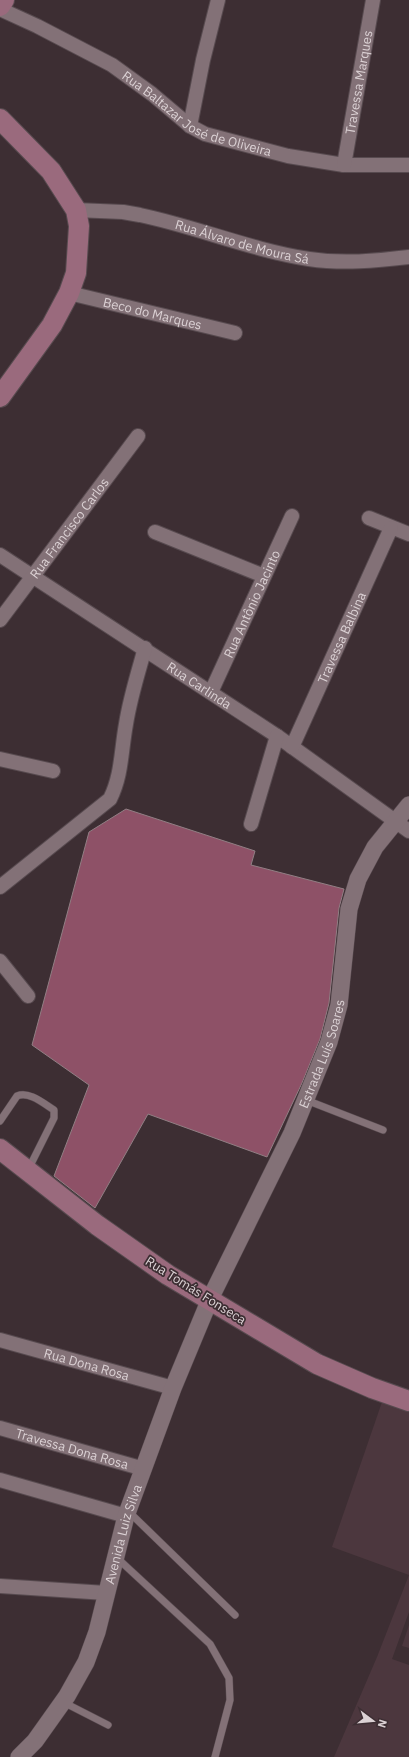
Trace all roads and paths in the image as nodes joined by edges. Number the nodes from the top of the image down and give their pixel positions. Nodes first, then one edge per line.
1 (4, 0) edge
2 (218, 0) edge
3 (374, 0) edge
4 (0, 8) edge
5 (0, 119) edge
6 (190, 126) junction
7 (344, 165) junction
8 (409, 166) edge
9 (76, 210) junction
10 (409, 257) edge
11 (69, 293) junction
12 (235, 333) dead end
13 (0, 397) edge
14 (138, 436) dead end
15 (292, 516) dead end
16 (369, 518) dead end
17 (391, 528) junction
18 (155, 532) dead end
19 (409, 534) edge
20 (0, 555) edge
21 (34, 576) junction
22 (264, 576) junction
23 (0, 620) edge
24 (145, 648) junction
25 (211, 692) junction
26 (277, 736) junction
27 (292, 747) junction
28 (0, 759) edge
29 (53, 771) dead end
30 (409, 805) edge
31 (394, 821) junction
32 (251, 824) dead end
33 (409, 831) edge
34 (0, 887) edge
35 (0, 961) edge
36 (28, 996) dead end
37 (306, 1100) junction
38 (0, 1121) edge
39 (383, 1130) dead end
40 (0, 1149) edge
41 (28, 1170) junction
42 (210, 1300) junction
43 (0, 1341) edge
44 (173, 1388) junction
45 (409, 1401) edge
46 (0, 1428) edge
47 (144, 1469) junction
48 (0, 1480) edge
49 (127, 1514) junction
50 (115, 1557) junction
51 (0, 1586) edge
52 (106, 1593) junction
53 (235, 1615) dead end
54 (63, 1702) junction
55 (108, 1725) dead end
56 (19, 1757) edge
57 (215, 1757) edge

1 - 4 main road
2 - 6 street
3 - 7 street, Travessa Marques
4 - 6 street, Rua Baltazar José de Oliveira
5 - 9 main road
6 - 7 street, Rua Baltazar José de Oliveira
7 - 8 street, Rua Baltazar José de Oliveira
9 - 10 street, Rua Álvaro de Moura Sá
9 - 11 main road
11 - 12 street, Beco do Marques
11 - 13 main road
14 - 21 street, Rua Francisco Carlos
15 - 22 street, Rua Antônio Jacinto
16 - 17 street
17 - 19 street
17 - 27 street, Travessa Balbina
18 - 22 street
20 - 21 street, Rua Carlinda
21 - 23 street, Rua Francisco Carlos
21 - 24 street, Rua Carlinda
22 - 25 street, Rua Antônio Jacinto
24 - 25 street, Rua Carlinda
24 - 34 street
25 - 26 street, Rua Carlinda
26 - 27 street, Rua Carlinda
26 - 32 street
27 - 31 street, Rua Carlinda
28 - 29 street
30 - 31 street, Estrada Luís Soares
31 - 33 street, Rua Carlinda
31 - 37 street, Estrada Luís Soares
35 - 36 street
37 - 39 lane
37 - 42 street, Estrada Luís Soares
38 - 41 lane
40 - 41 main road, Rua Tomás Fonseca
41 - 42 main road, Rua Tomás Fonseca
42 - 44 street, Avenida Luiz Silva
42 - 45 main road, Rua Tomás Fonseca
43 - 44 street, Rua Dona Rosa
44 - 47 street, Avenida Luiz Silva
46 - 47 street, Travessa Dona Rosa
47 - 49 street, Avenida Luiz Silva
48 - 49 street
49 - 50 street, Avenida Luiz Silva
49 - 53 lane
50 - 52 street, Avenida Luiz Silva
50 - 57 lane
51 - 52 street
52 - 54 street, Avenida Luiz Silva
54 - 55 lane
54 - 56 street, Avenida Luiz Silva

